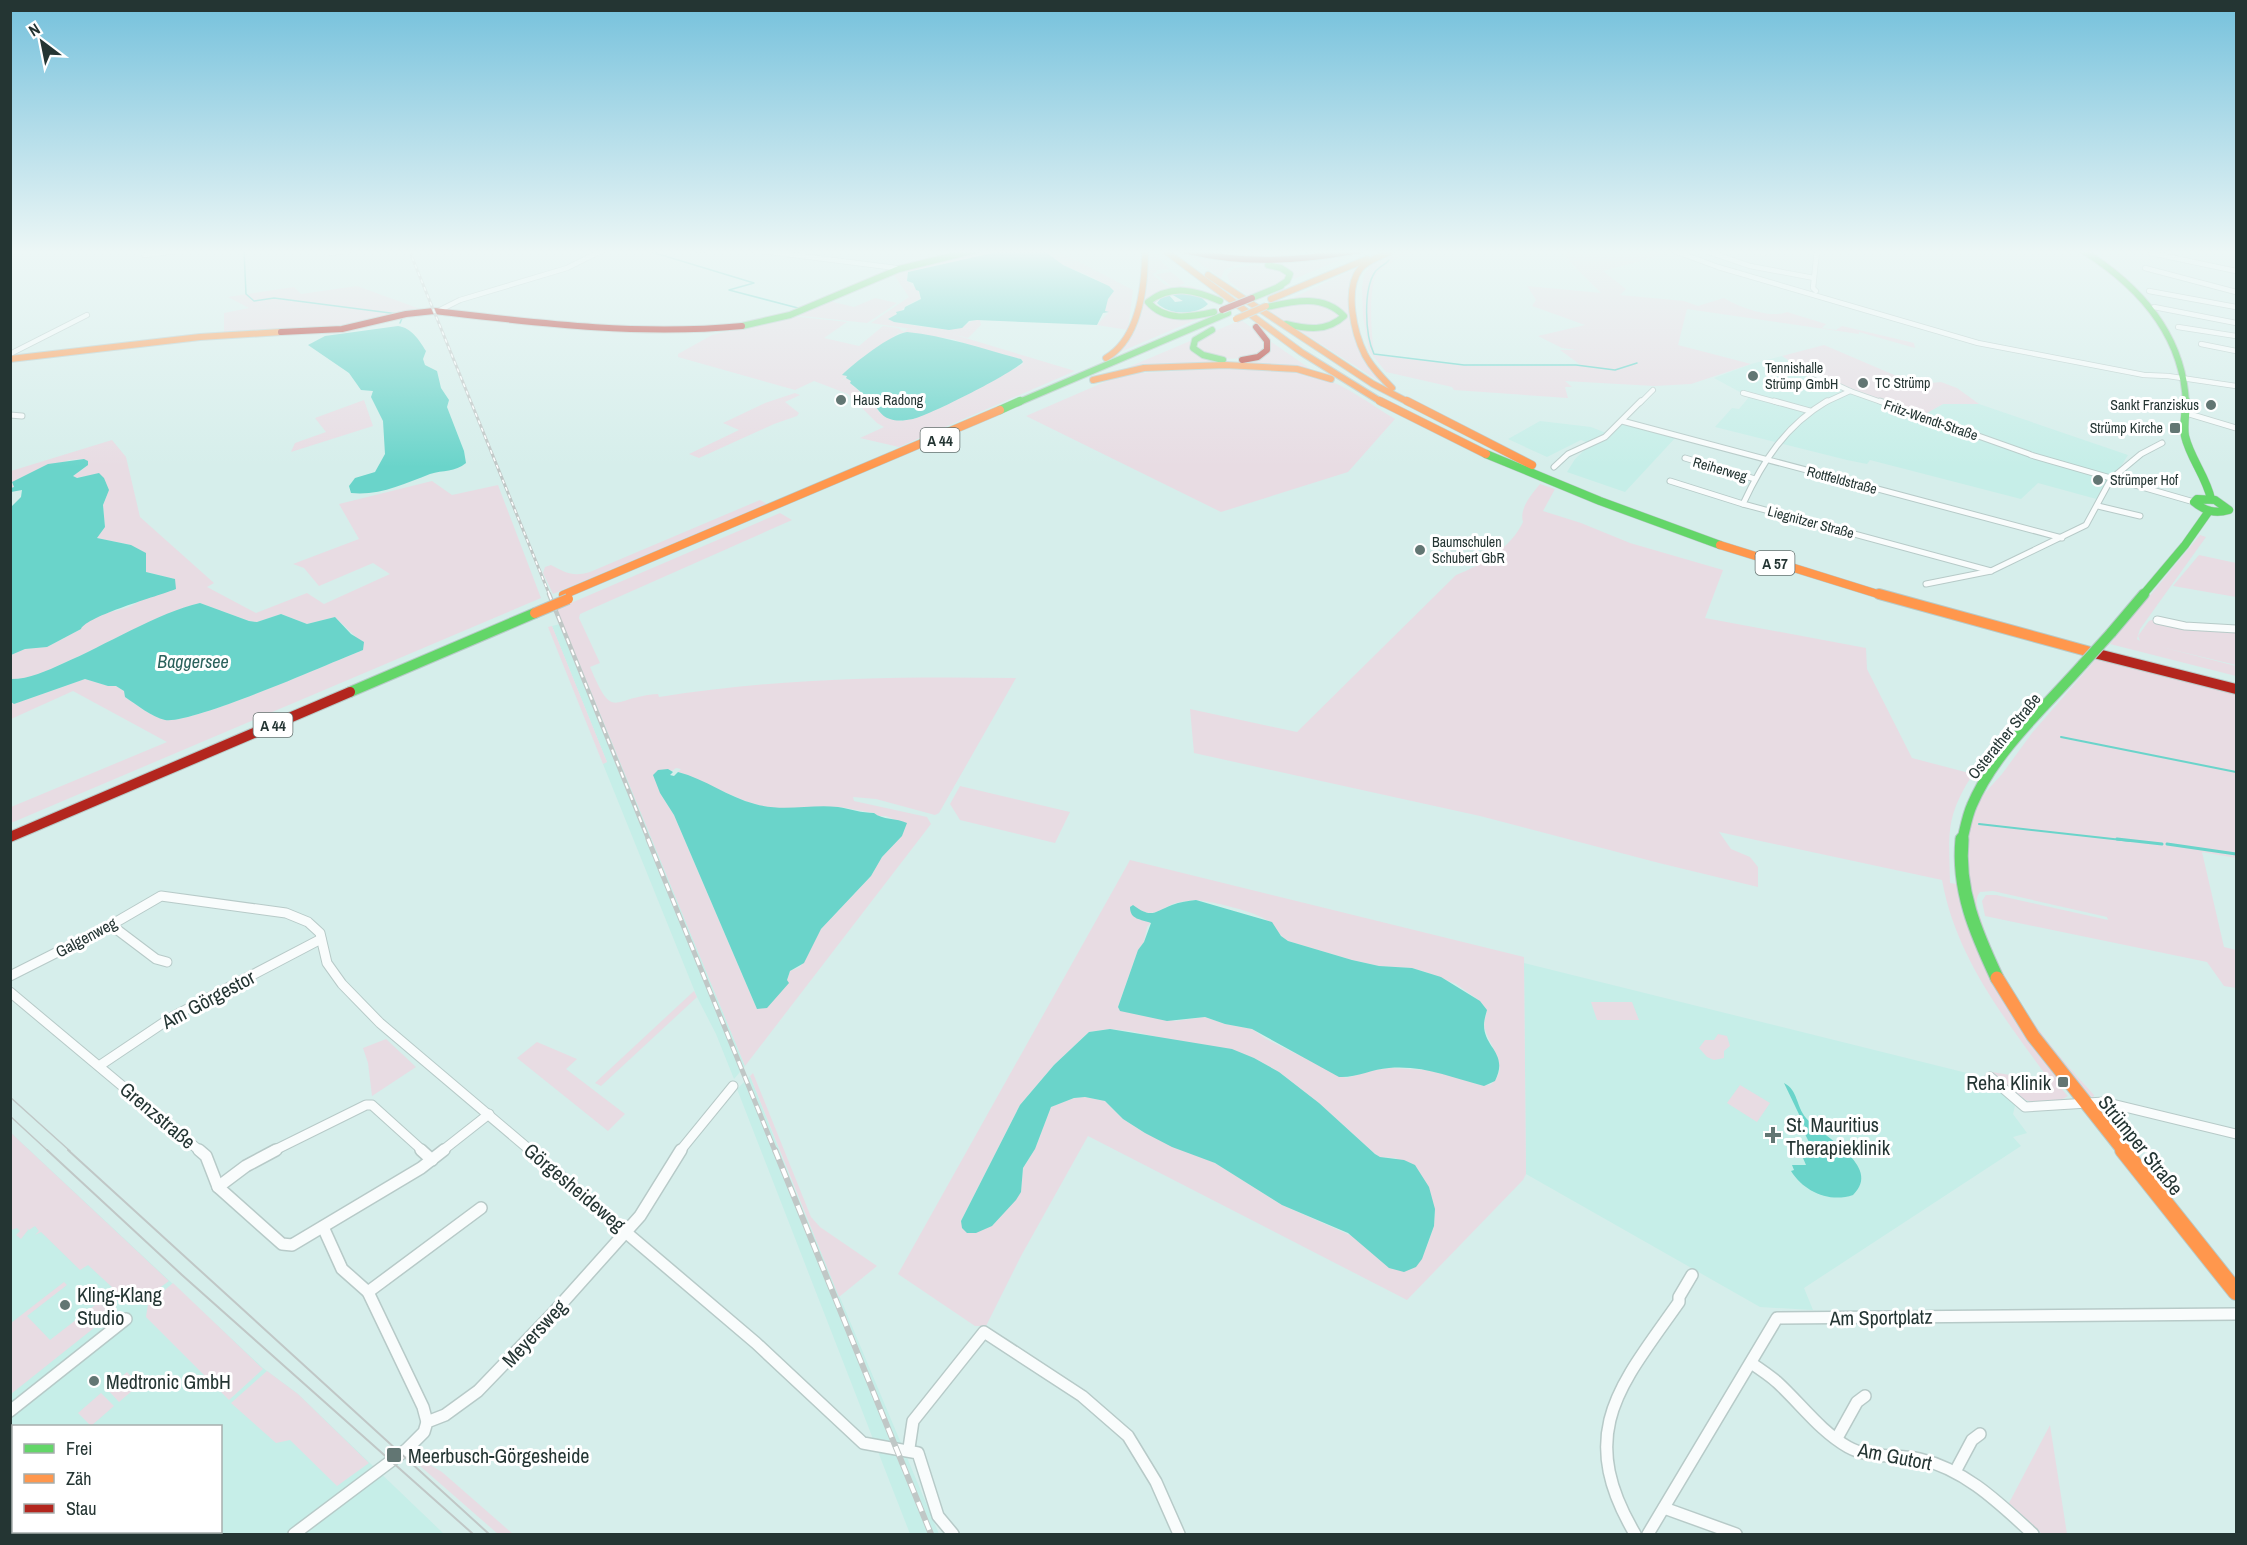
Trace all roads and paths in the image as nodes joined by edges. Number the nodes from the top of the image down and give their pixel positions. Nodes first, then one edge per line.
1 (73, 322) edge
2 (372, 322) edge
3 (540, 322) edge
4 (761, 322) edge
5 (1131, 322) edge
6 (1202, 322) edge
7 (1204, 322) edge
8 (1219, 322) edge
9 (1247, 322) edge
10 (1261, 322) edge
11 (1268, 322) edge
12 (1281, 322) edge
13 (1282, 322) edge
14 (1339, 322) edge
15 (1356, 322) edge
16 (1906, 322) edge
17 (2163, 322) edge
18 (1256, 327) junction
19 (2178, 327) dead end
20 (1212, 330) junction
21 (2236, 336) edge
22 (2201, 344) dead end
23 (2236, 351) edge
24 (10, 354) edge
25 (10, 358) edge
26 (1091, 367) junction
27 (1801, 368) dead end
28 (2181, 378) junction
29 (1332, 379) junction
30 (1093, 380) junction
31 (2236, 386) edge
32 (1653, 390) dead end
33 (1850, 391) junction
34 (1743, 393) dead end
35 (1392, 408) junction
36 (1005, 410) junction
37 (1426, 411) junction
38 (1810, 411) junction
39 (2186, 413) junction
40 (10, 415) edge
41 (22, 416) dead end
42 (1622, 421) junction
43 (2236, 428) edge
44 (2162, 443) dead end
45 (1685, 458) dead end
46 (1764, 459) junction
47 (1554, 467) dead end
48 (1542, 471) junction
49 (1755, 479) junction
50 (2111, 479) junction
51 (1670, 481) dead end
52 (2211, 500) junction
53 (2194, 502) junction
54 (1743, 504) junction
55 (2098, 506) junction
56 (2233, 512) edge
57 (2208, 513) junction
58 (2140, 516) dead end
59 (2062, 538) junction
60 (1991, 571) junction
61 (1926, 584) dead end
62 (535, 610) junction
63 (2157, 620) dead end
64 (2236, 629) edge
65 (2236, 681) edge
66 (2236, 689) edge
67 (10, 829) edge
68 (10, 837) edge
69 (161, 896) joint
70 (111, 925) junction
71 (321, 939) junction
72 (167, 962) dead end
73 (10, 976) edge
74 (10, 992) edge
75 (99, 1066) junction
76 (1990, 1077) dead end
77 (733, 1086) dead end
78 (2085, 1101) junction
79 (489, 1114) junction
80 (2236, 1134) edge
81 (432, 1160) junction
82 (218, 1187) junction
83 (481, 1208) dead end
84 (323, 1227) junction
85 (627, 1231) junction
86 (1692, 1275) dead end
87 (368, 1292) junction
88 (2236, 1292) edge
89 (2236, 1314) edge
90 (126, 1319) dead end
91 (1751, 1363) junction
92 (1865, 1396) dead end
93 (10, 1411) edge
94 (428, 1422) junction
95 (1980, 1434) dead end
96 (1837, 1438) junction
97 (909, 1448) junction
98 (1956, 1470) junction
99 (1664, 1508) junction
100 (294, 1534) edge
101 (953, 1534) edge
102 (1179, 1534) edge
103 (1635, 1534) edge
104 (1648, 1534) edge
105 (1736, 1534) edge
106 (2033, 1534) edge

1 - 24 street
2 - 25 main road
3 - 4 main road
5 - 26 main road
6 - 26 main road
7 - 36 main road, A 44
8 - 20 main road
9 - 18 main road
10 - 35 main road, A 57
11 - 48 main road, A 57
12 - 37 main road
13 - 14 main road
15 - 37 main road
16 - 28 street
17 - 28 main road
18 - 20 main road
18 - 29 main road
19 - 21 street
20 - 30 main road
22 - 23 street
26 - 36 main road
27 - 33 street, Fritz-Wendt-Straße
28 - 31 street
28 - 39 main road
29 - 30 main road
29 - 35 main road
30 - 36 main road
32 - 42 street
33 - 38 street, Liegnitzer Straße
33 - 50 street, Fritz-Wendt-Straße
34 - 38 street
35 - 66 main road, A 57
36 - 62 main road, A 44, bridge
37 - 48 main road
38 - 46 street, Liegnitzer Straße
39 - 43 street
39 - 52 main road
40 - 41 street
42 - 46 street, Rottfeldstraße
42 - 47 street
44 - 50 street
45 - 49 street, Reiherweg
46 - 49 street, Liegnitzer Straße
46 - 59 street, Rottfeldstraße
48 - 65 main road, A 57
49 - 54 street, Liegnitzer Straße
50 - 53 street, Fritz-Wendt-Straße
50 - 55 street
51 - 54 street
52 - 53 main road
52 - 56 main road
53 - 57 main road
54 - 60 street, Liegnitzer Straße
55 - 58 street
55 - 59 street
56 - 57 main road
57 - 78 main road, Osterather Straße, bridge
59 - 60 street
60 - 61 street
62 - 67 main road, A 44
62 - 68 main road, A 44
63 - 64 street
69 - 70 street, Galgenweg
69 - 71 street, Görgesheideweg
70 - 72 street
70 - 73 street, Galgenweg
71 - 75 street, Am Görgestor
71 - 79 street, Görgesheideweg
74 - 75 street, Grenzstraße
75 - 82 street, Grenzstraße
76 - 78 street, Strümper Straße
77 - 85 street, Meyersweg
78 - 80 street
78 - 88 main road, Strümper Straße
79 - 81 street, Grenzstraße
79 - 85 street, Görgesheideweg
81 - 82 street
81 - 84 street, Grenzstraße
82 - 84 street, Grenzstraße
83 - 87 street
84 - 87 street
85 - 94 street, Meyersweg
85 - 97 street, Görgesheideweg
86 - 103 street
87 - 94 street
89 - 91 street, Am Sportplatz
90 - 93 street
91 - 96 street, Am Gutort
91 - 99 street, Am Sportplatz
92 - 96 street, Am Gutort
94 - 100 street, Meyersweg
95 - 98 street, Am Gutort
96 - 98 street, Am Gutort
97 - 101 street
97 - 102 street
98 - 106 street, Am Gutort
99 - 104 street, Am Sportplatz
99 - 105 street

